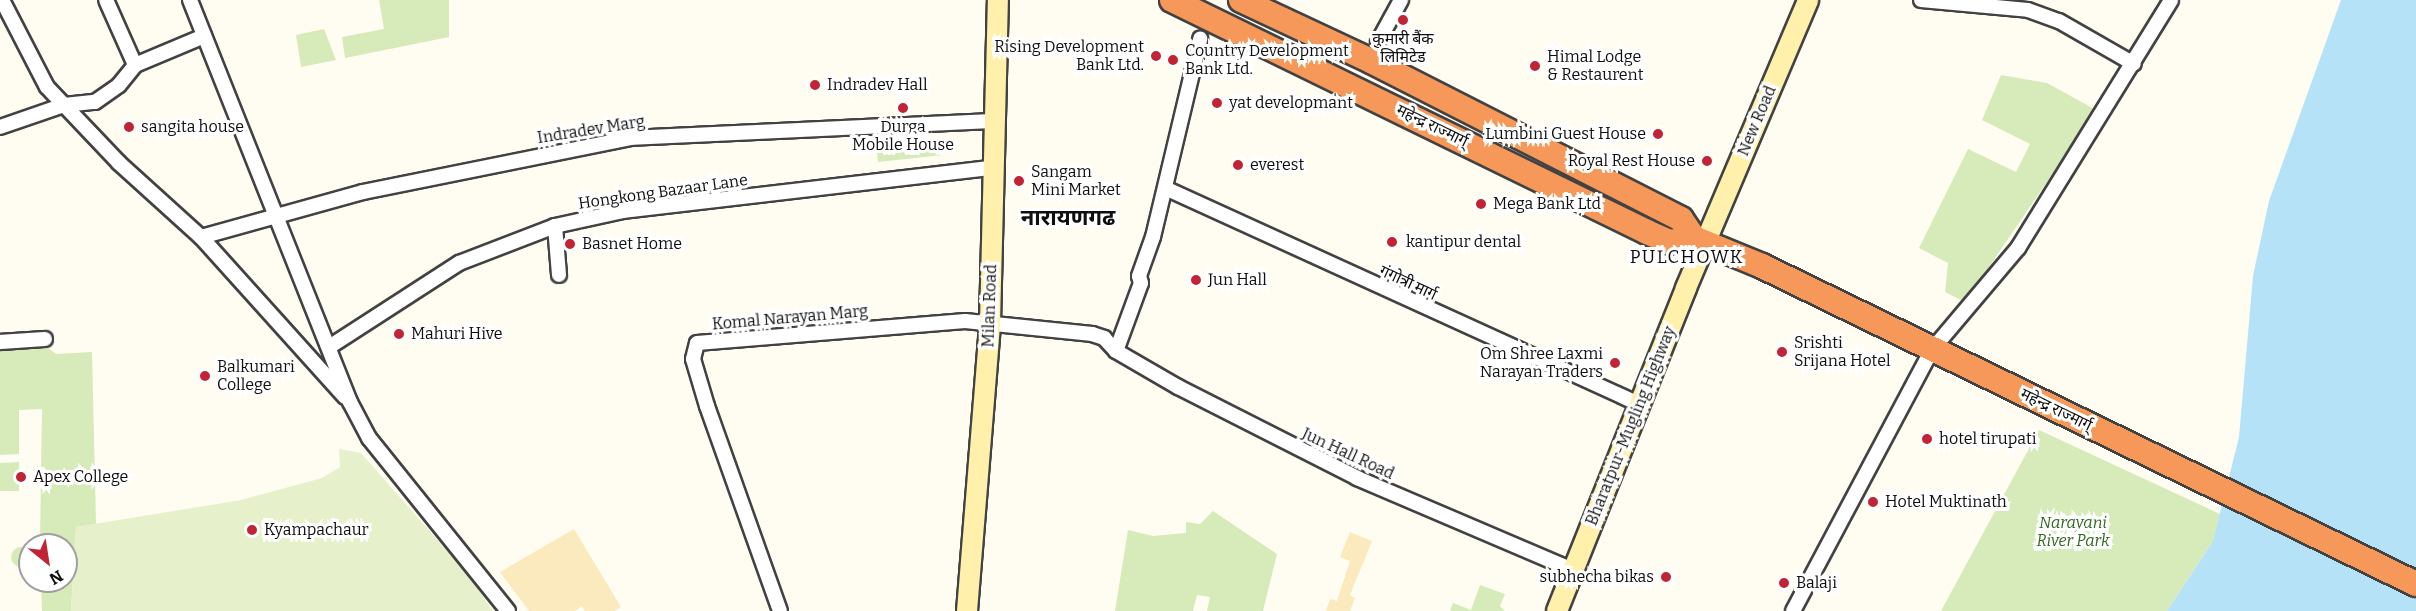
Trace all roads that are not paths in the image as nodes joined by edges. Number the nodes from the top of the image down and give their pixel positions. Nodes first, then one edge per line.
1 (2, 0) edge
2 (106, 0) edge
3 (190, 0) edge
4 (998, 0) edge
5 (1172, 0) edge
6 (1241, 0) edge
7 (1401, 0) edge
8 (1808, 0) edge
9 (1921, 0) edge
10 (2171, 0) edge
11 (204, 36) junction
12 (1200, 39) dead end
13 (1378, 42) dead end
14 (2134, 64) junction
15 (135, 65) junction
16 (64, 105) junction
17 (996, 121) junction
18 (0, 126) edge
19 (995, 167) junction
20 (1165, 188) junction
21 (275, 214) junction
22 (555, 226) junction
23 (201, 237) junction
24 (1700, 240) junction
25 (559, 275) dead end
26 (990, 323) junction
27 (45, 339) dead end
28 (0, 342) edge
29 (329, 347) junction
30 (1116, 351) junction
31 (1931, 351) junction
32 (350, 402) junction
33 (1639, 404) junction
34 (1573, 570) junction
35 (2416, 584) edge
36 (507, 611) edge
37 (780, 611) edge
38 (967, 611) edge
39 (1557, 611) edge
40 (1793, 611) edge

1 - 16 street
2 - 15 street
3 - 11 street
4 - 17 street, Milan Road
5 - 24 highway, महेन्द्र राज्मार्ग्
6 - 24 highway, महेन्द्र राज्मार्ग्
7 - 13 street
8 - 24 street, New Road
9 - 14 street
10 - 14 street
11 - 15 street
11 - 21 street
12 - 20 street
14 - 31 street
15 - 16 street
16 - 18 street
16 - 23 street
17 - 19 street, Milan Road
17 - 21 street, Indradev Marg
19 - 22 street, Hongkong Bazaar Lane
19 - 26 street, Milan Road
20 - 30 street
20 - 33 street, गंगोत्री मार्ग
21 - 23 street, Indradev Marg
21 - 29 street
22 - 25 street
22 - 29 street, Hongkong Bazaar Lane
23 - 32 street
24 - 31 highway, महेन्द्र राज्मार्ग्
24 - 33 street, Bharatpur-Mugling Highway
26 - 30 street, Jun Hall Road
26 - 37 street, Komal Narayan Marg
26 - 38 street, Milan Road
27 - 28 street
29 - 32 street
30 - 34 street, Jun Hall Road
31 - 35 highway, महेन्द्र राज्मार्ग्
31 - 40 street
32 - 36 street
33 - 34 street, Bharatpur-Mugling Highway
34 - 39 street, Bharatpur-Mugling Highway

